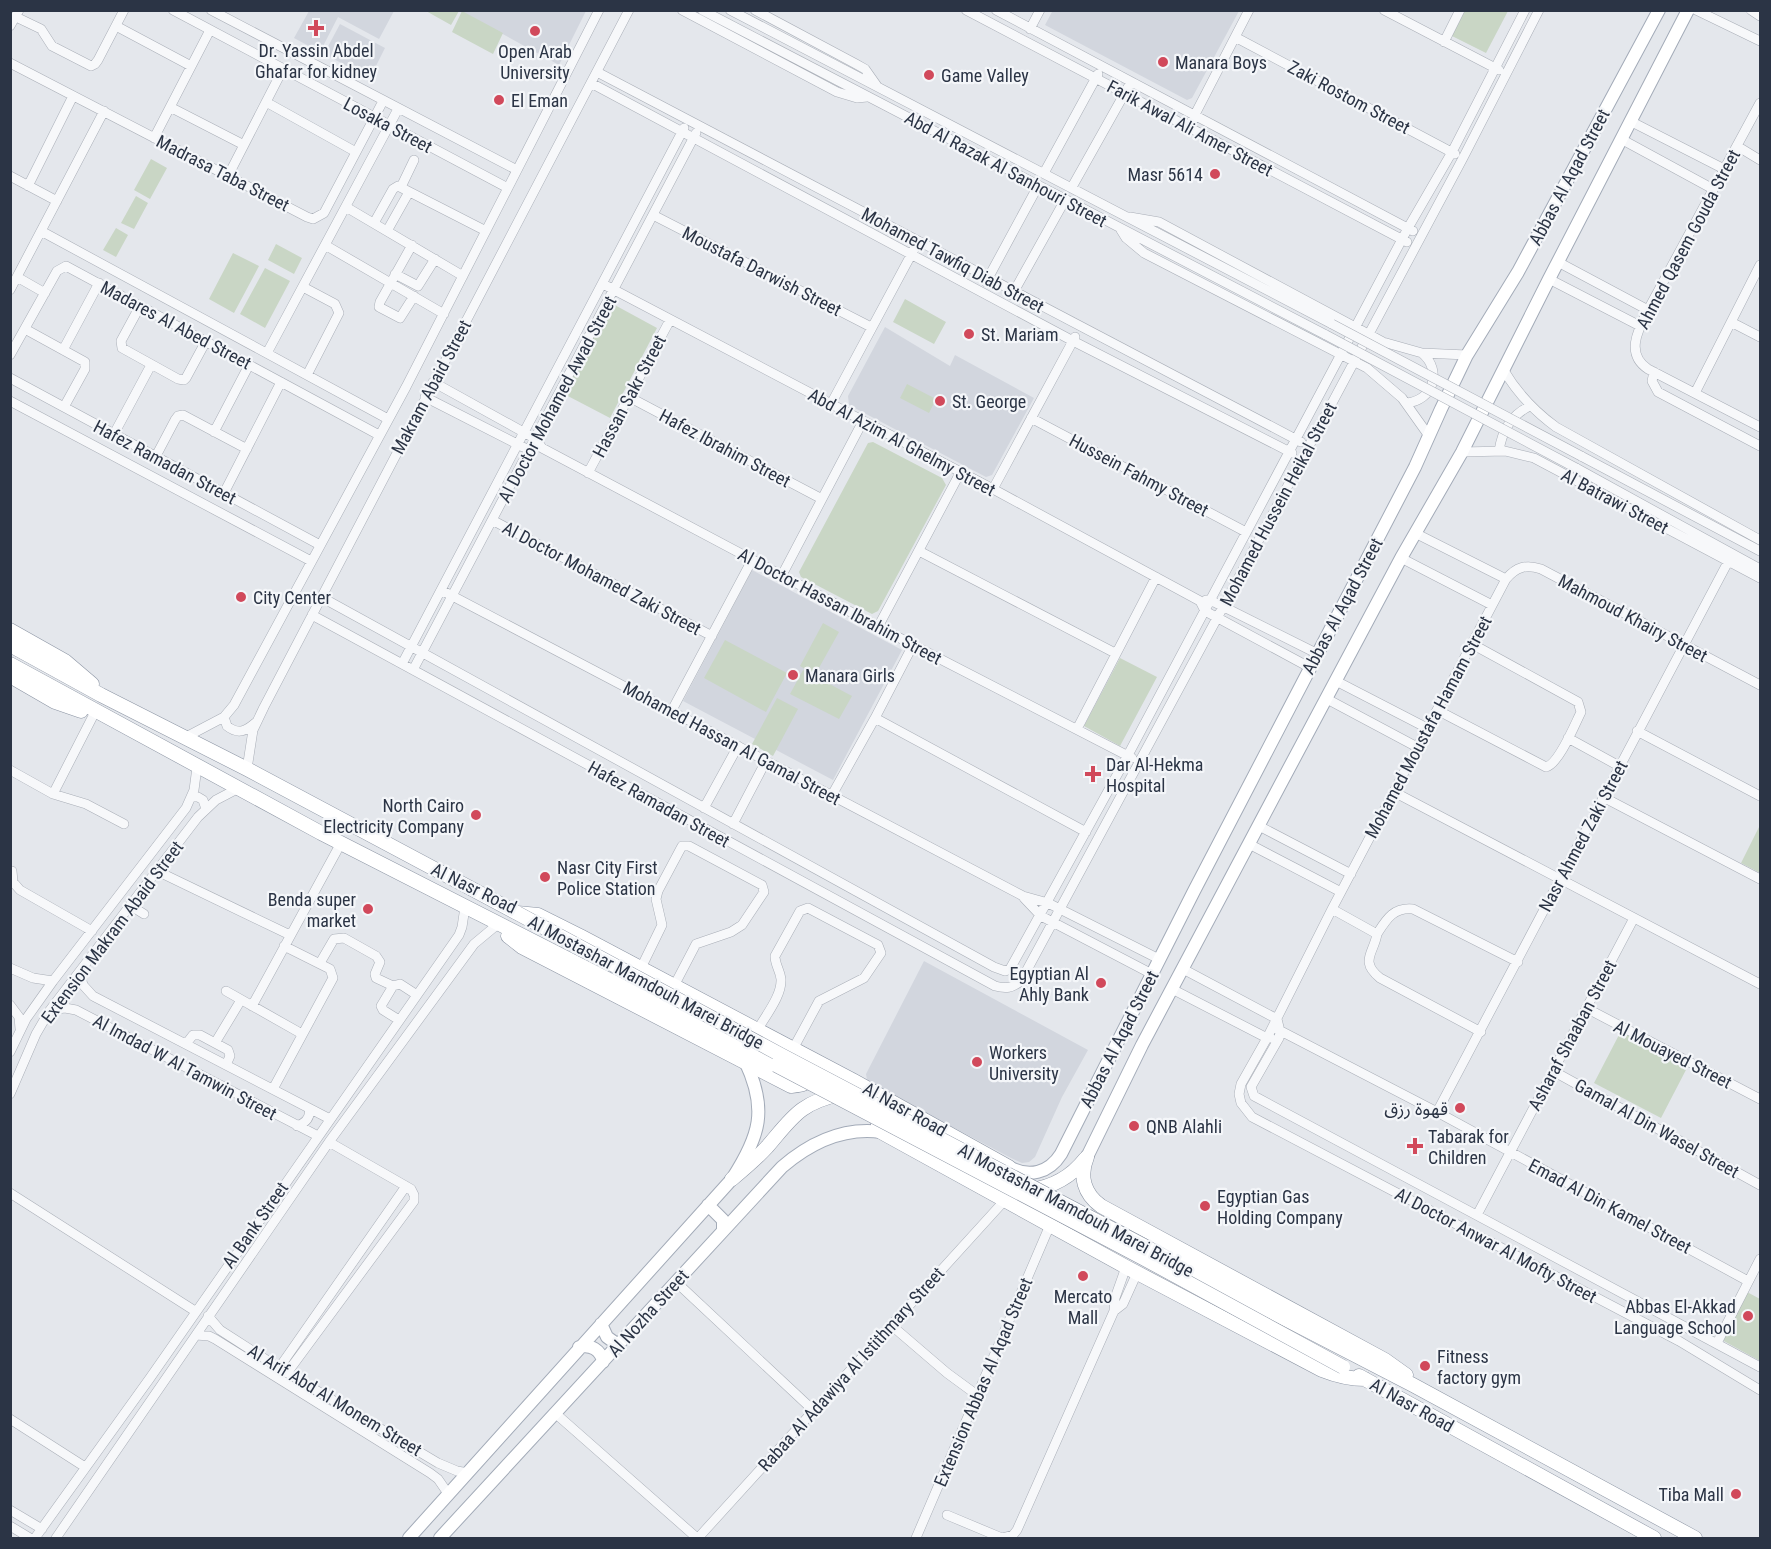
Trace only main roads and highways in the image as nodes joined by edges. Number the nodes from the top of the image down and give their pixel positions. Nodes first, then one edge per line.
1 (1659, 10) edge
2 (1688, 10) edge
3 (10, 630) edge
4 (10, 645) edge
5 (10, 664) edge
6 (10, 676) edge
7 (101, 695) junction
8 (95, 712) junction
9 (517, 913) junction
10 (500, 925) junction
11 (810, 1059) junction
12 (745, 1061) junction
13 (896, 1105) junction
14 (881, 1132) junction
15 (1087, 1157) junction
16 (1009, 1167) joint
17 (732, 1179) junction
18 (969, 1179) junction
19 (708, 1205) junction
20 (1101, 1206) junction
21 (723, 1231) junction
22 (1090, 1247) junction
23 (601, 1324) junction
24 (618, 1345) junction
25 (579, 1347) junction
26 (603, 1362) junction
27 (1365, 1379) junction
28 (1413, 1385) junction
29 (1648, 1537) edge
30 (409, 1539) edge
31 (440, 1539) edge
32 (1695, 1539) edge

1 - 16 main road, Abbas Al Aqad Street
2 - 15 main road, Abbas Al Aqad Street
3 - 7 highway, Al Nasr Road
4 - 7 highway
5 - 8 highway
6 - 8 highway, Al Nasr Road
7 - 9 highway, Al Nasr Road
8 - 10 highway, Al Nasr Road
9 - 11 highway, Al Nasr Road
9 - 28 highway, Al Mostashar Mamdouh Marei Bridge, bridge
10 - 12 highway, Al Nasr Road
10 - 27 highway, Al Mostashar Mamdouh Marei Bridge, bridge
11 - 12 highway, Al Nasr Road
11 - 13 highway, Al Nasr Road
12 - 17 main road, Al Nozha Street
13 - 14 highway
13 - 16 highway, Al Nasr Road
13 - 17 highway
14 - 18 highway, Al Nasr Road
14 - 21 main road, Al Nozha Street
15 - 18 highway
15 - 20 highway, Al Nasr Road
17 - 19 main road, Al Nozha Street
18 - 22 highway, Al Nasr Road
19 - 21 main road
19 - 23 main road, Al Nozha Street
20 - 22 highway
20 - 28 highway, Al Nasr Road
21 - 24 main road, Al Nozha Street
22 - 27 highway, Al Nasr Road
23 - 24 main road
23 - 25 main road, Al Nozha Street
24 - 26 main road, Al Nozha Street
25 - 26 main road
25 - 30 main road, Al Nozha Street
26 - 31 main road, Al Nozha Street
27 - 29 highway, Al Nasr Road
28 - 32 highway, Al Nasr Road

